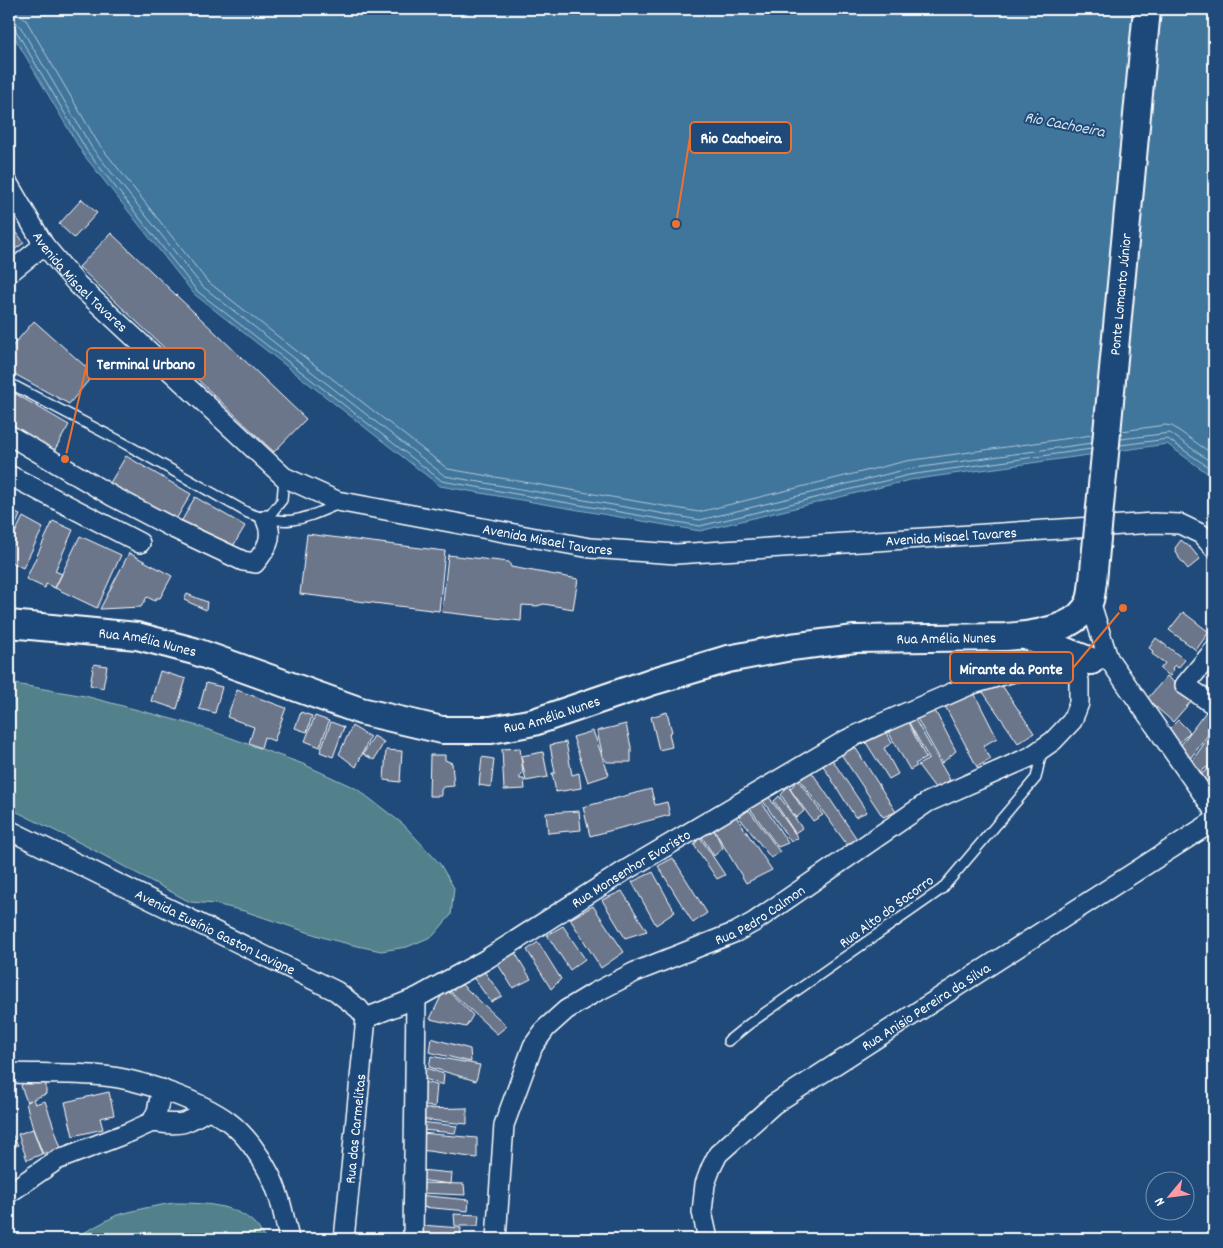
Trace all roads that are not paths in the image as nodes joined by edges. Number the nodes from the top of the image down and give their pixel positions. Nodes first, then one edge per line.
1 (1148, 9) edge
2 (9, 185) edge
3 (44, 244) junction
4 (9, 272) edge
5 (9, 383) edge
6 (9, 435) edge
7 (9, 475) edge
8 (284, 477) junction
9 (342, 502) junction
10 (266, 520) junction
11 (140, 543) dead end
12 (1214, 548) edge
13 (1092, 591) junction
14 (9, 624) edge
15 (1026, 636) junction
16 (1214, 650) edge
17 (1091, 661) junction
18 (1214, 705) edge
19 (1043, 748) junction
20 (1214, 810) edge
21 (1214, 821) edge
22 (9, 830) edge
23 (416, 998) junction
24 (366, 1018) junction
25 (728, 1041) dead end
26 (9, 1073) edge
27 (162, 1089) junction
28 (208, 1110) junction
29 (152, 1122) junction
30 (9, 1193) edge
31 (289, 1238) edge
32 (344, 1239) edge
33 (413, 1239) edge
34 (496, 1239) edge
35 (708, 1239) edge

1 - 13 main road, Ponte Lomanto Júnior, bridge
2 - 3 street, Avenida Misael Tavares
3 - 4 street
3 - 8 street, Avenida Misael Tavares
5 - 10 lane
6 - 10 street
7 - 11 street
8 - 9 street, Avenida Misael Tavares
8 - 10 lane
9 - 10 lane
9 - 12 street, Avenida Misael Tavares
13 - 15 main road, Rua Amélia Nunes
13 - 17 street
14 - 15 main road, Rua Amélia Nunes
15 - 17 main road
16 - 18 street
17 - 19 street, Rua Pedro Calmon
17 - 20 street
17 - 23 street, Rua Monsenhor Evaristo
19 - 25 lane, Rua Alto do Socorro
19 - 34 street, Rua Pedro Calmon
21 - 35 street, Rua Anisio Pereira da Silva
22 - 24 street, Avenida Eusínio Gaston Lavigne
23 - 24 street
23 - 33 street
24 - 32 street, Rua das Carmelitas
26 - 27 street
27 - 28 street
27 - 29 street
28 - 29 street
28 - 31 street
29 - 30 street

